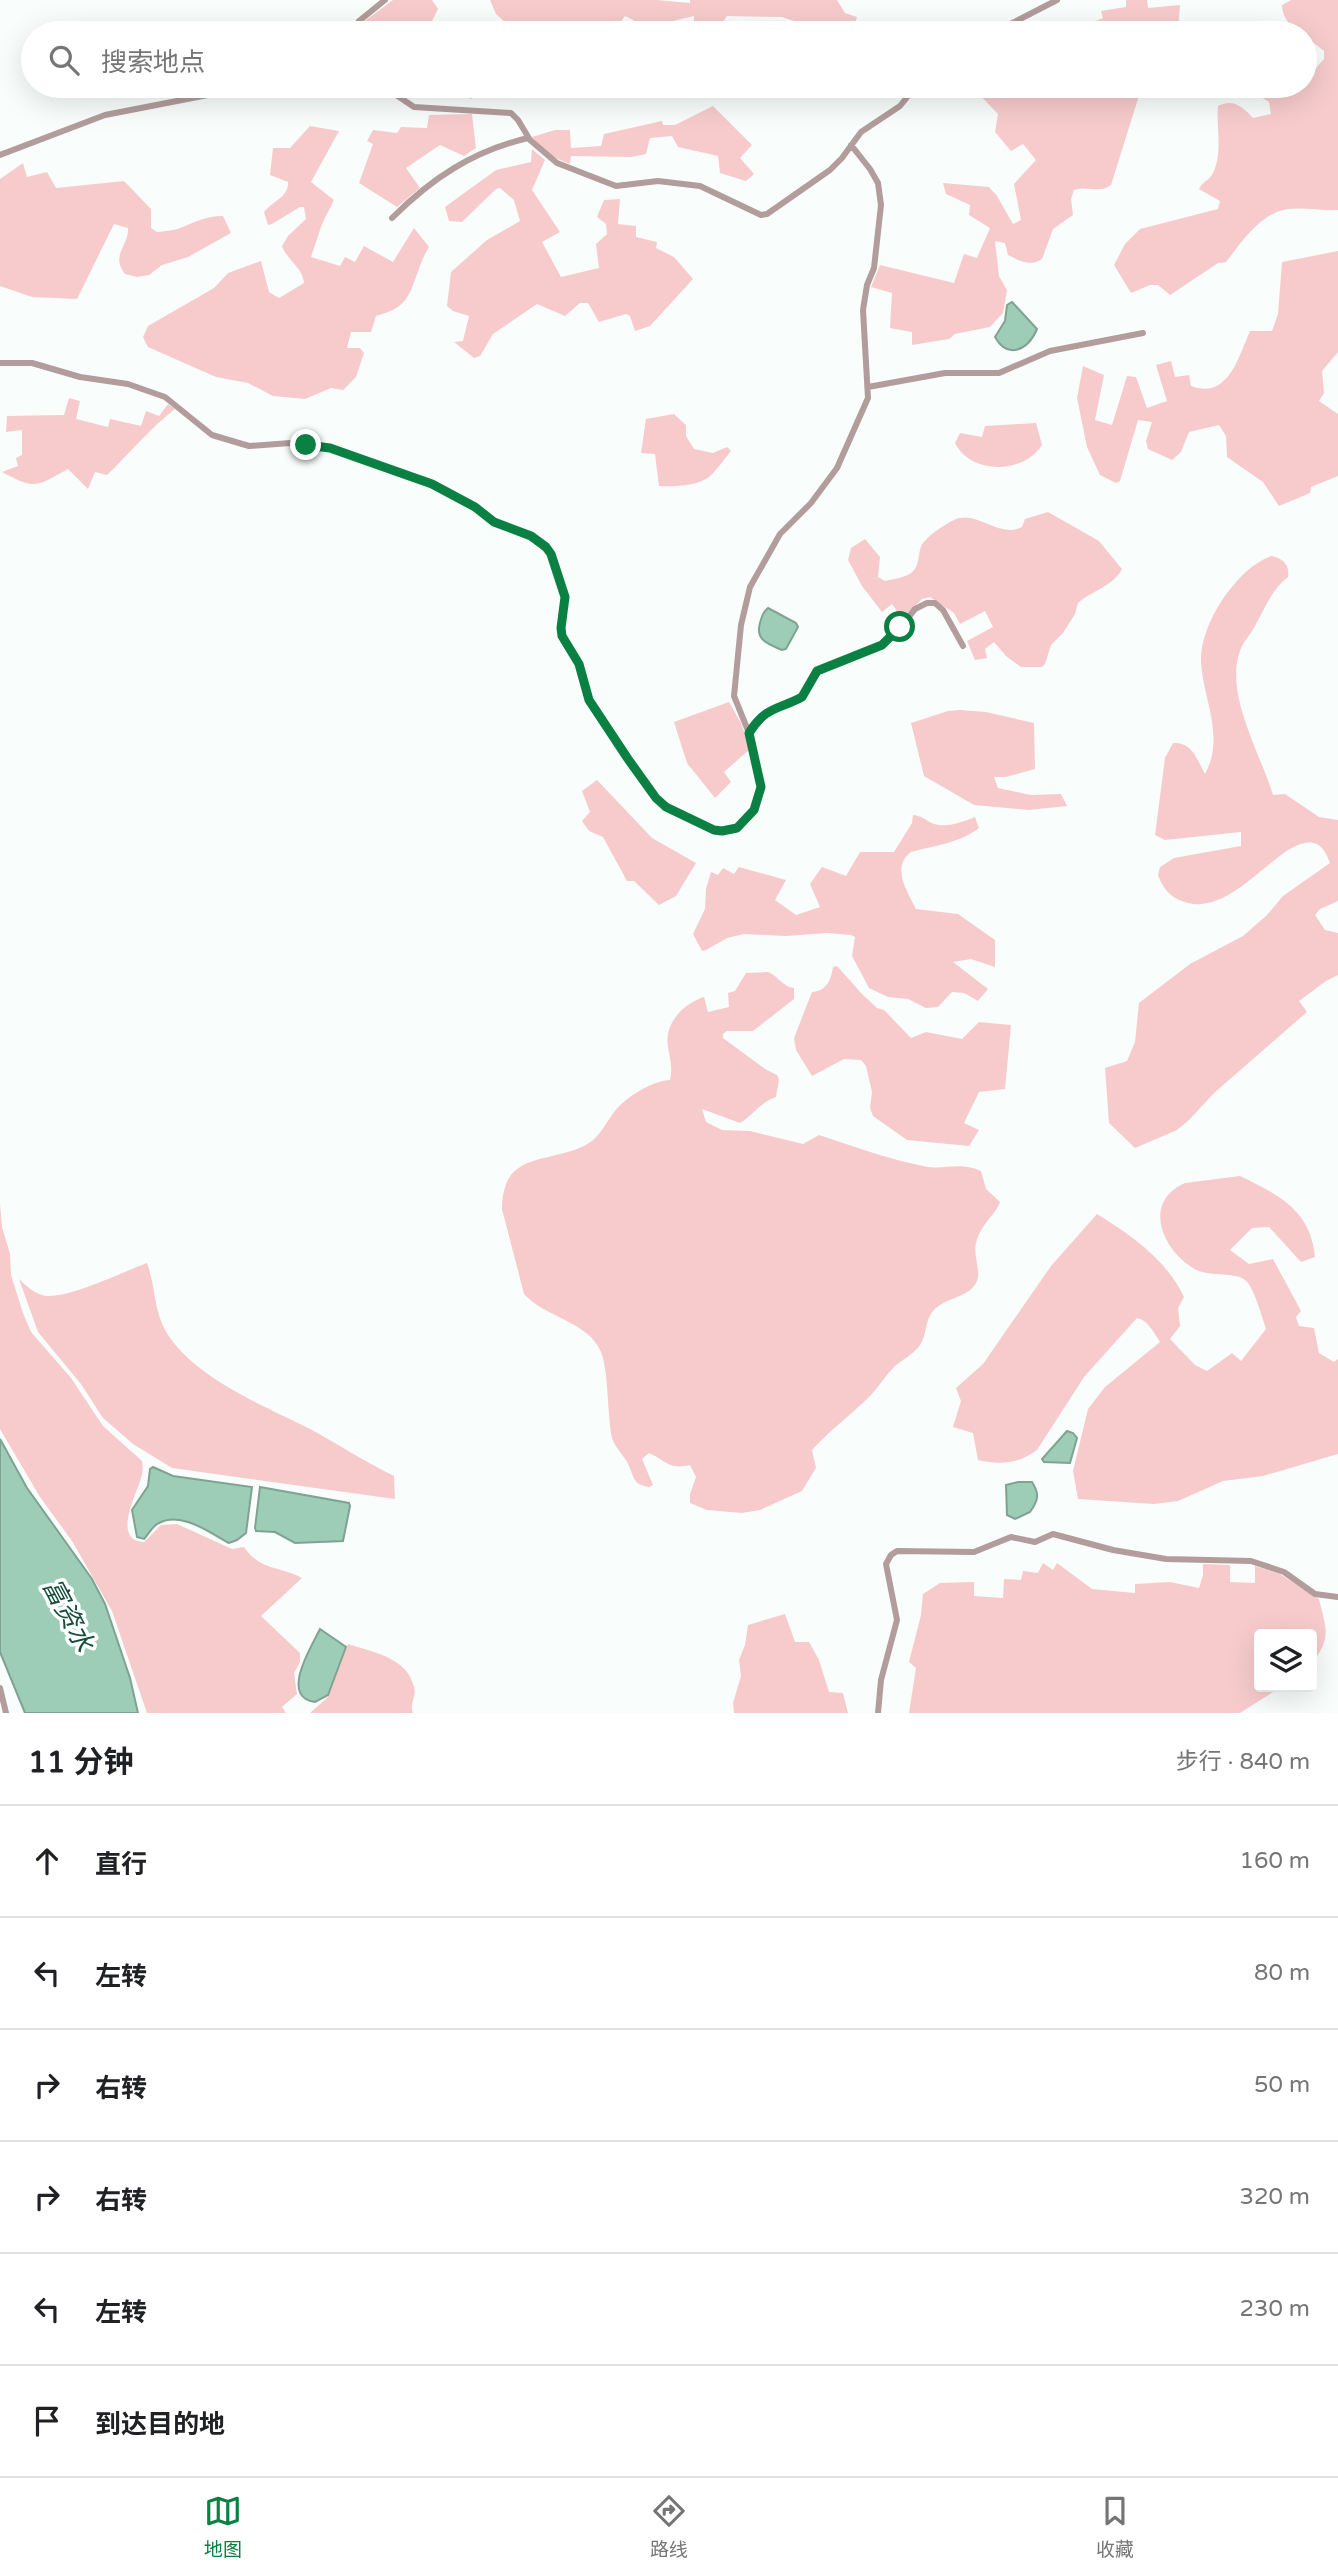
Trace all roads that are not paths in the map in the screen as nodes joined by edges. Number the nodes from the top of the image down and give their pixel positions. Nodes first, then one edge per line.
1 (385, 0) edge
2 (1057, 0) edge
3 (359, 21) edge
4 (1016, 21) edge
5 (192, 98) edge
6 (401, 98) edge
7 (907, 98) edge
8 (528, 138) junction
9 (851, 145) junction
10 (0, 155) edge
11 (392, 218) dead end
12 (1143, 333) dead end
13 (0, 363) edge
14 (868, 387) junction
15 (963, 646) dead end
16 (749, 733) junction
17 (1338, 1597) edge
18 (0, 1688) edge
19 (6, 1713) edge
20 (878, 1713) edge

1 - 3 street
2 - 4 street
5 - 10 street
6 - 8 street
7 - 9 street
8 - 9 street
8 - 11 street
9 - 14 street
12 - 14 street
13 - 16 street
14 - 16 street
15 - 16 street
17 - 20 street
18 - 19 street

